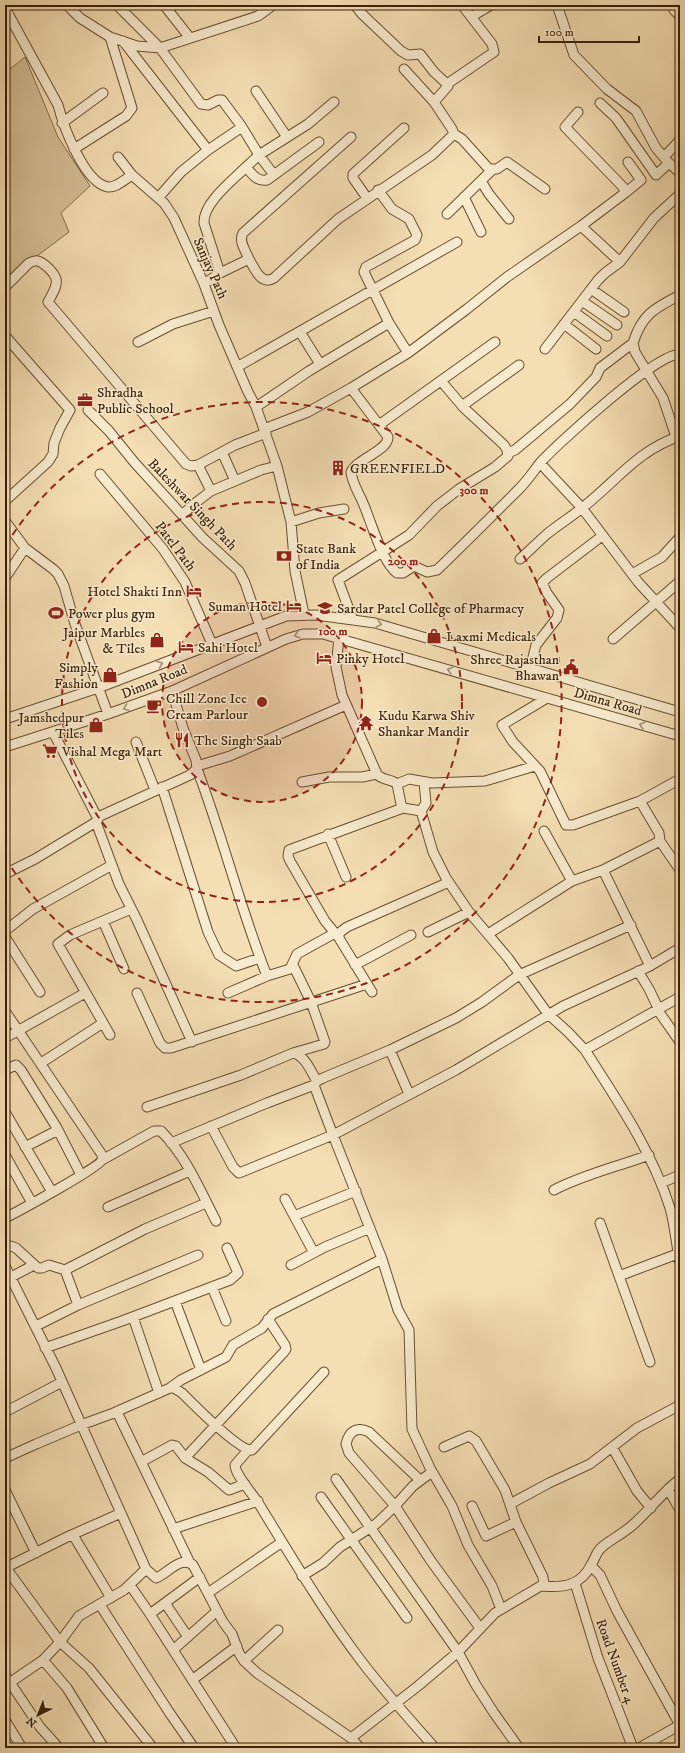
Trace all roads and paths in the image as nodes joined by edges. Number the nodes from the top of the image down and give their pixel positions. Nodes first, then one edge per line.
1 (67, 5) edge
2 (117, 5) edge
3 (164, 5) edge
4 (273, 5) edge
5 (355, 5) edge
6 (462, 5) edge
7 (491, 5) edge
8 (557, 5) edge
9 (5, 8) edge
10 (471, 17) junction
11 (110, 37) junction
12 (190, 38) junction
13 (123, 41) junction
14 (160, 48) junction
15 (404, 69) dead end
16 (447, 84) junction
17 (256, 91) dead end
18 (103, 93) dead end
19 (334, 102) dead end
20 (434, 102) junction
21 (600, 104) dead end
22 (578, 112) dead end
23 (62, 123) junction
24 (242, 127) junction
25 (404, 128) dead end
26 (454, 134) junction
27 (351, 137) dead end
28 (287, 138) junction
29 (680, 140) edge
30 (319, 142) dead end
31 (74, 149) junction
32 (208, 150) junction
33 (259, 155) junction
34 (118, 157) dead end
35 (666, 160) junction
36 (628, 162) dead end
37 (246, 167) junction
38 (492, 170) junction
39 (680, 173) edge
40 (132, 174) junction
41 (274, 175) junction
42 (481, 181) junction
43 (545, 189) dead end
44 (378, 190) junction
45 (625, 193) junction
46 (680, 194) edge
47 (464, 197) junction
48 (158, 198) junction
49 (367, 198) junction
50 (447, 214) dead end
51 (509, 220) dead end
52 (581, 226) junction
53 (481, 232) dead end
54 (457, 242) dead end
55 (249, 259) junction
56 (620, 262) junction
57 (220, 273) junction
58 (204, 284) junction
59 (5, 287) edge
60 (591, 289) junction
61 (372, 291) junction
62 (680, 294) edge
63 (582, 301) junction
64 (214, 311) junction
65 (574, 312) junction
66 (624, 312) dead end
67 (389, 323) junction
68 (564, 324) junction
69 (617, 325) dead end
70 (300, 332) junction
71 (607, 336) dead end
72 (6, 337) edge
73 (138, 342) dead end
74 (495, 342) dead end
75 (633, 343) junction
76 (545, 349) dead end
77 (596, 349) dead end
78 (408, 353) junction
79 (680, 356) edge
80 (320, 364) junction
81 (519, 365) dead end
82 (237, 367) junction
83 (647, 370) junction
84 (441, 381) junction
85 (351, 388) junction
86 (462, 406) junction
87 (256, 407) junction
88 (88, 410) dead end
89 (379, 425) junction
90 (265, 431) junction
91 (678, 436) edge
92 (222, 452) junction
93 (508, 453) junction
94 (540, 463) junction
95 (198, 465) junction
96 (277, 466) junction
97 (100, 474) dead end
98 (235, 481) junction
99 (211, 491) junction
100 (5, 501) edge
101 (582, 508) junction
102 (344, 510) dead end
103 (182, 515) junction
104 (5, 521) edge
105 (291, 522) junction
106 (602, 536) junction
107 (680, 537) edge
108 (25, 548) junction
109 (383, 552) junction
110 (520, 559) dead end
111 (632, 574) junction
112 (5, 578) edge
113 (679, 584) edge
114 (655, 602) junction
115 (304, 614) junction
116 (354, 620) junction
117 (260, 627) junction
118 (680, 628) edge
119 (338, 638) junction
120 (612, 639) dead end
121 (212, 644) junction
122 (267, 647) junction
123 (530, 669) junction
124 (98, 688) junction
125 (172, 691) junction
126 (547, 698) junction
127 (346, 705) junction
128 (680, 712) edge
129 (108, 714) junction
130 (5, 719) edge
131 (53, 732) junction
132 (680, 736) edge
133 (136, 742) dead end
134 (5, 747) edge
135 (535, 766) junction
136 (197, 768) junction
137 (377, 774) junction
138 (680, 779) edge
139 (302, 782) dead end
140 (424, 782) junction
141 (397, 784) junction
142 (158, 788) junction
143 (640, 801) junction
144 (403, 808) junction
145 (421, 811) junction
146 (97, 819) junction
147 (544, 831) dead end
148 (328, 834) junction
149 (660, 841) junction
150 (112, 865) junction
151 (603, 870) junction
152 (680, 870) edge
153 (5, 874) edge
154 (346, 877) dead end
155 (572, 881) junction
156 (449, 882) junction
157 (132, 908) junction
158 (469, 912) junction
159 (103, 921) junction
160 (631, 925) junction
161 (5, 931) edge
162 (428, 932) dead end
163 (488, 934) junction
164 (337, 935) junction
165 (411, 935) dead end
166 (5, 937) edge
167 (680, 948) edge
168 (260, 958) junction
169 (293, 965) junction
170 (355, 965) junction
171 (650, 966) junction
172 (124, 969) dead end
173 (638, 971) junction
174 (520, 975) junction
175 (267, 976) junction
176 (367, 984) junction
177 (40, 992) dead end
178 (372, 992) dead end
179 (86, 993) junction
180 (137, 993) dead end
181 (228, 993) dead end
182 (680, 997) edge
183 (312, 1003) junction
184 (658, 1008) junction
185 (5, 1011) edge
186 (548, 1014) junction
187 (103, 1023) junction
188 (19, 1032) junction
189 (110, 1034) dead end
190 (5, 1038) edge
191 (192, 1042) junction
192 (680, 1042) edge
193 (390, 1050) junction
194 (585, 1050) junction
195 (294, 1053) junction
196 (40, 1063) junction
197 (5, 1070) edge
198 (316, 1083) junction
199 (409, 1094) junction
200 (147, 1107) dead end
201 (5, 1112) edge
202 (211, 1126) junction
203 (58, 1130) junction
204 (333, 1135) junction
205 (171, 1143) junction
206 (25, 1147) junction
207 (5, 1155) edge
208 (649, 1155) junction
209 (102, 1160) junction
210 (190, 1171) junction
211 (81, 1175) junction
212 (680, 1175) edge
213 (661, 1183) junction
214 (554, 1190) dead end
215 (356, 1191) junction
216 (52, 1192) junction
217 (284, 1199) dead end
218 (206, 1203) junction
219 (32, 1204) junction
220 (108, 1207) dead end
221 (294, 1216) junction
222 (5, 1218) edge
223 (216, 1221) dead end
224 (600, 1223) dead end
225 (370, 1228) junction
226 (5, 1248) edge
227 (227, 1248) dead end
228 (314, 1253) junction
229 (198, 1255) dead end
230 (679, 1257) edge
231 (382, 1259) junction
232 (34, 1264) junction
233 (291, 1265) dead end
234 (5, 1266) edge
235 (65, 1270) junction
236 (619, 1276) junction
237 (10, 1277) junction
238 (212, 1287) junction
239 (175, 1301) junction
240 (78, 1305) junction
241 (133, 1317) junction
242 (268, 1319) junction
243 (226, 1321) dead end
244 (36, 1326) junction
245 (46, 1348) junction
246 (650, 1362) dead end
247 (201, 1370) junction
248 (324, 1372) dead end
249 (62, 1382) junction
250 (170, 1388) junction
251 (160, 1393) junction
252 (680, 1405) edge
253 (5, 1412) edge
254 (117, 1412) junction
255 (81, 1425) junction
256 (217, 1426) junction
257 (444, 1447) dead end
258 (612, 1447) junction
259 (248, 1450) junction
260 (5, 1458) edge
261 (186, 1458) junction
262 (141, 1462) junction
263 (432, 1472) junction
264 (680, 1479) edge
265 (336, 1480) dead end
266 (420, 1480) junction
267 (245, 1484) junction
268 (668, 1489) junction
269 (5, 1490) edge
270 (321, 1497) dead end
271 (258, 1501) junction
272 (510, 1504) junction
273 (395, 1506) junction
274 (472, 1506) dead end
275 (651, 1508) junction
276 (680, 1510) edge
277 (121, 1513) junction
278 (516, 1522) junction
279 (372, 1528) junction
280 (173, 1529) junction
281 (73, 1535) junction
282 (352, 1539) junction
283 (282, 1542) junction
284 (36, 1553) junction
285 (189, 1562) junction
286 (591, 1566) junction
287 (6, 1568) edge
288 (146, 1569) junction
289 (302, 1576) junction
290 (200, 1577) junction
291 (575, 1582) junction
292 (130, 1585) junction
293 (542, 1586) junction
294 (208, 1593) junction
295 (111, 1598) junction
296 (165, 1603) junction
297 (100, 1605) junction
298 (501, 1609) junction
299 (217, 1611) junction
300 (150, 1614) junction
301 (406, 1618) dead end
302 (480, 1628) junction
303 (278, 1630) dead end
304 (188, 1637) junction
305 (60, 1642) junction
306 (237, 1646) junction
307 (173, 1650) junction
308 (458, 1652) junction
309 (43, 1660) junction
310 (244, 1661) junction
311 (5, 1675) edge
312 (192, 1680) junction
313 (8, 1684) edge
314 (395, 1703) junction
315 (5, 1720) edge
316 (680, 1725) edge
317 (351, 1738) junction
318 (22, 1748) edge
319 (59, 1748) edge
320 (104, 1748) edge
321 (153, 1748) edge
322 (194, 1748) edge
323 (236, 1748) edge
324 (360, 1748) edge
325 (435, 1748) edge
326 (519, 1748) edge
327 (633, 1748) edge
328 (639, 1748) edge

1 - 11 street
2 - 14 street
3 - 12 street
4 - 12 street
5 - 16 street
6 - 10 street
7 - 10 street
8 - 35 street
9 - 23 street
10 - 16 street
11 - 13 street
11 - 31 street
12 - 14 street
13 - 14 street
13 - 32 street
14 - 24 street
15 - 20 street
16 - 20 street
17 - 28 street
18 - 23 street
19 - 28 street
20 - 26 street
21 - 35 street
22 - 45 street
23 - 31 street
24 - 32 street
24 - 33 street
25 - 49 street
26 - 38 street
26 - 44 street
27 - 55 street
28 - 33 street
29 - 35 street
30 - 41 street
31 - 40 street
32 - 48 street
33 - 37 street
33 - 41 street
34 - 40 street, Sanjay Path
35 - 39 street
36 - 45 street
37 - 41 street
37 - 57 street
38 - 42 street
38 - 43 street
40 - 48 street, Sanjay Path
42 - 47 street
42 - 51 street
44 - 49 street
44 - 61 street
45 - 52 street
46 - 56 street
47 - 50 street
47 - 53 street
48 - 58 street, Sanjay Path
49 - 55 street
52 - 56 street
52 - 78 street
54 - 61 street
55 - 57 street
56 - 60 street
57 - 58 street
58 - 64 street, Sanjay Path
59 - 95 street
60 - 63 street
60 - 66 street
61 - 67 street
61 - 70 street
62 - 75 street
63 - 65 street
63 - 69 street
64 - 73 street
64 - 82 street, Sanjay Path
65 - 68 street
65 - 71 street
67 - 78 street
67 - 80 street
68 - 76 street
68 - 77 street
70 - 80 street
70 - 82 street
72 - 100 street
74 - 84 street
75 - 83 street
75 - 93 street
78 - 85 street
79 - 83 street
80 - 87 street
81 - 86 street
82 - 87 street, Sanjay Path
83 - 91 street
83 - 94 street
84 - 86 street
84 - 89 street
85 - 89 street
85 - 90 street
86 - 93 street
87 - 90 street, Sanjay Path
88 - 103 street, Baleshwar Singh Path
89 - 109 street
90 - 92 street
90 - 96 street, Sanjay Path
91 - 101 street
92 - 95 street
92 - 98 street
93 - 109 street
94 - 101 street
94 - 109 street
95 - 99 street
96 - 98 street
96 - 105 street, Sanjay Path
97 - 121 street, Patel Path
98 - 99 street
99 - 103 street
101 - 106 street
101 - 110 street
102 - 105 street
103 - 117 street, Baleshwar Singh Path
104 - 108 street
105 - 115 street, Sanjay Path
106 - 111 street
106 - 123 street
107 - 111 street
108 - 112 street
108 - 124 street
109 - 116 street
111 - 114 street
113 - 114 street
114 - 118 street
114 - 120 street
115 - 116 street
115 - 117 street
116 -> 123 street
117 - 121 street
117 - 122 street, Baleshwar Singh Path
119 -> 122 street, Dimna Road
126 -> 119 street, Dimna Road
119 - 127 street
124 -> 121 street
122 - 125 street, Dimna Road
123 - 128 street
124 - 129 street
124 - 130 street
125 -> 129 street, Dimna Road
125 - 136 street
132 -> 126 street, Dimna Road
126 - 135 street
127 - 136 street
127 - 137 street
129 - 131 street, Dimna Road
131 - 134 street, Dimna Road
131 - 146 street
133 - 142 street
135 - 140 street
135 - 143 street
136 - 142 street
136 - 168 street
137 - 139 street
137 - 141 street
138 - 143 street
140 - 141 street
140 - 145 street
141 - 144 street
142 - 146 street
142 - 168 street
143 - 149 street
144 - 145 street
144 - 148 street
145 - 156 street
146 - 150 street
146 - 153 street
147 - 155 street
148 - 154 street
148 - 164 street
149 - 151 street
149 - 152 street
150 - 157 street
150 - 161 street
151 - 155 street
151 - 160 street
155 - 163 street
156 - 158 street
156 - 164 street
157 - 159 street
157 - 191 street
158 - 162 street
158 - 163 street
159 - 172 street
159 - 179 street
160 - 171 street
160 - 174 street
163 - 174 street
164 - 169 street
164 - 170 street
165 - 170 street
166 - 177 street
167 - 171 street
168 - 175 street
169 - 175 street
169 - 183 street
170 - 176 street
171 - 173 street
173 - 184 street
173 - 186 street
174 - 186 street
174 - 193 street
175 - 181 street
176 - 178 street
176 - 183 street
179 - 187 street
179 - 188 street
180 - 191 street
182 - 184 street
183 - 191 street
183 - 195 street
184 - 192 street
184 - 194 street
185 - 188 street
186 - 194 street
186 - 199 street
187 - 189 street
187 - 196 street
188 - 190 street
188 - 196 street
193 - 198 street
193 - 199 street
194 - 208 street
195 - 198 street
195 - 200 street
196 - 209 street
197 - 203 street
198 - 202 street
198 - 204 street
199 - 204 street
201 - 206 street
202 - 204 street
202 - 205 street
203 - 206 street
203 - 211 street
204 - 215 street
205 - 209 street
205 - 210 street
206 - 216 street
207 - 219 street
208 - 213 street
208 - 214 street
209 - 211 street
210 - 218 street
210 - 220 street
211 - 216 street
212 - 213 street
213 - 230 street
215 - 221 street
215 - 225 street
216 - 219 street
217 - 221 street
218 - 223 street
218 - 235 street
219 - 222 street
221 - 228 street
224 - 236 street
225 - 228 street
225 - 231 street
226 - 232 street
227 - 238 street
228 - 233 street
229 - 240 street
230 - 236 street
231 - 242 street
231 - 263 street
232 - 235 street
232 - 237 street
234 - 237 street
235 - 240 street
236 - 246 street
237 - 244 street
238 - 239 street
238 - 243 street
239 - 241 street
239 - 247 street
240 - 244 street
241 - 245 street
241 - 251 street
242 - 247 street
242 - 256 street
244 - 245 street
245 - 249 street
247 - 250 street
248 - 259 street
249 - 253 street
249 - 255 street
250 - 251 street
250 - 256 street
251 - 254 street
252 - 258 street
254 - 255 street
254 - 262 street
255 - 260 street
255 - 277 street
256 - 259 street
256 - 261 street
257 - 272 street
258 - 272 street
258 - 275 street
259 - 267 street
261 - 262 street
261 - 267 street
262 - 280 street
263 - 266 street
263 - 298 street
264 - 268 street
265 - 279 street
266 - 273 street
266 - 273 street
267 - 271 street
268 - 275 street
268 - 276 street
269 - 284 street
270 - 282 street
271 - 280 street
271 - 283 street
272 - 278 street
273 - 279 street
273 - 302 street
274 - 278 street
275 - 286 street
277 - 281 street
277 - 288 street
278 - 293 street
279 - 282 street
279 - 308 street
280 - 285 street
281 - 284 street
281 - 295 street
282 - 289 street
282 - 301 street
283 - 289 street
283 - 294 street
284 - 287 street
285 - 288 street
285 - 290 street
286 - 291 street
286 - 316 street
287 - 305 street
288 - 292 street
289 - 314 street
290 - 294 street
290 - 296 street
291 - 293 street
291 - 327 street, Road Number 4
292 - 295 street
292 - 300 street
293 - 298 street
294 - 299 street
295 - 297 street
296 - 300 street
296 - 304 street
297 - 305 street
297 - 322 street
298 - 302 street
299 - 304 street
299 - 306 street
300 - 307 street
302 - 308 street
303 - 310 street
304 - 307 street
305 - 309 street
305 - 321 street
306 - 310 street
306 - 312 street
307 - 312 street
308 - 314 street
308 - 326 street
309 - 313 street
309 - 320 street
310 - 317 street
311 - 313 street
312 - 323 street
313 - 319 street
314 - 317 street
314 - 325 street
315 - 318 street
316 - 328 street
317 - 324 street

